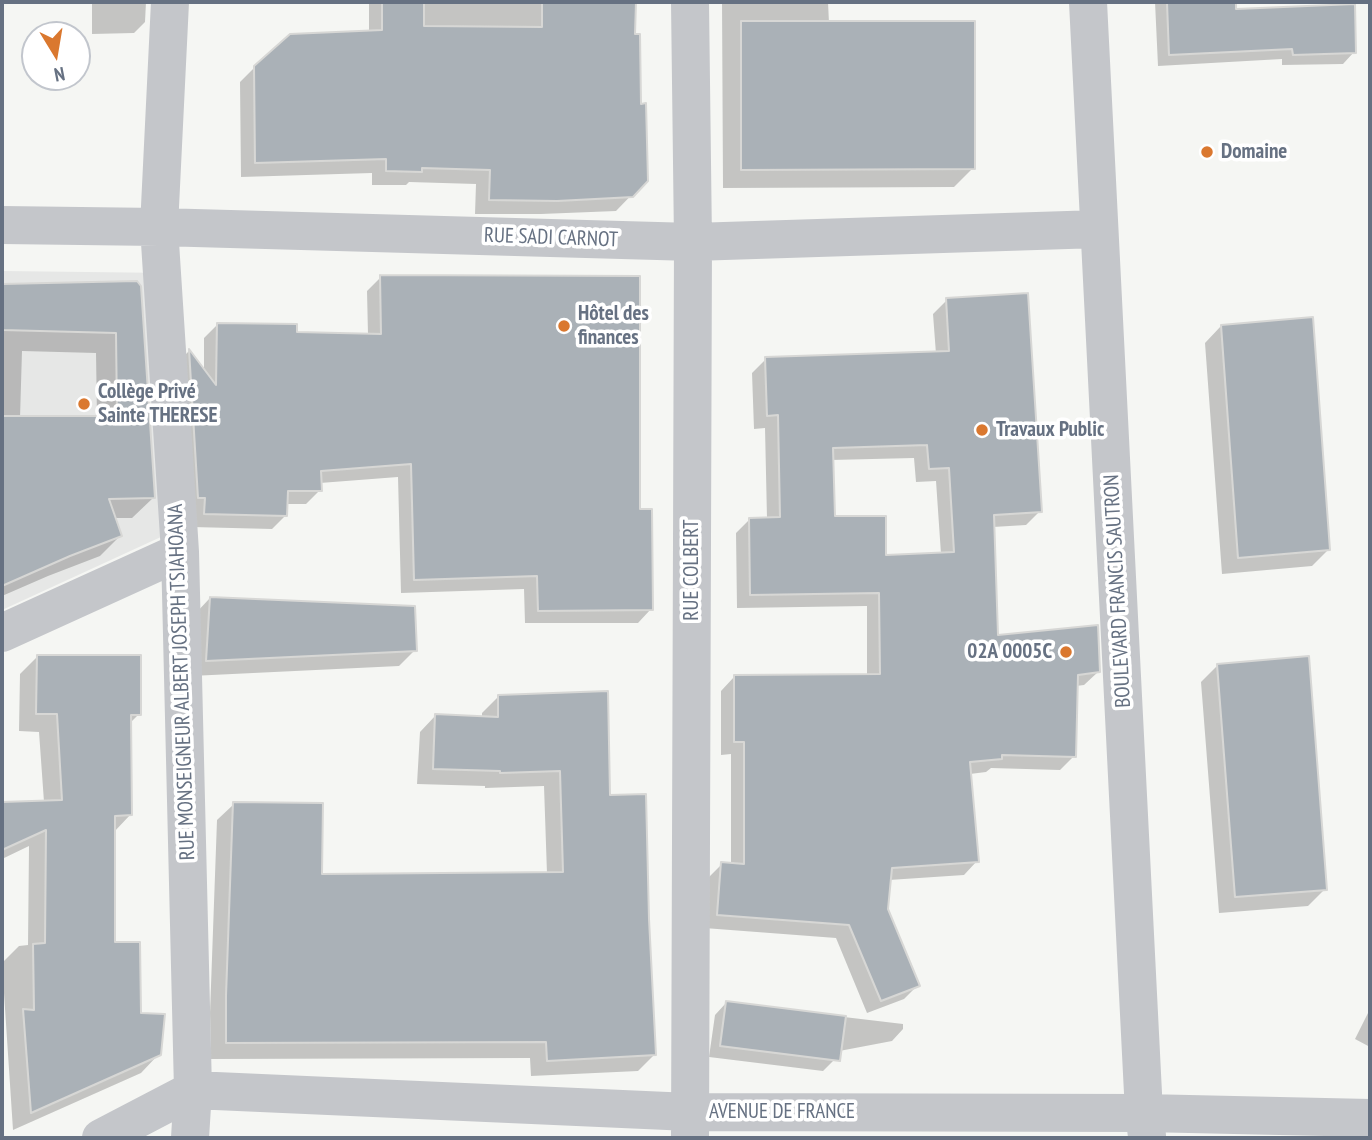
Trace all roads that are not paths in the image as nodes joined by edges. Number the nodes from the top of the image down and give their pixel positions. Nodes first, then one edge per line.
1 (170, 2) edge
2 (690, 2) edge
3 (1088, 2) edge
4 (2, 225) edge
5 (159, 227) junction
6 (1100, 229) junction
7 (693, 242) junction
8 (180, 552) junction
9 (2, 633) edge
10 (193, 1090) junction
11 (1370, 1118) edge
12 (690, 1125) edge
13 (1146, 1126) edge
14 (101, 1138) edge
15 (190, 1138) edge

1 - 5 street, RUE MONSEIGNEUR ALBERT JOSEPH TSIAHOANA
2 - 7 street, RUE COLBERT
3 - 6 street, BOULEVARD FRANCIS SAUTRON
4 - 5 street, RUE SADI CARNOT
5 - 7 street, RUE SADI CARNOT
5 - 8 street, RUE MONSEIGNEUR ALBERT JOSEPH TSIAHOANA
6 - 7 street, RUE SADI CARNOT
6 - 13 street, BOULEVARD FRANCIS SAUTRON
7 - 12 street, RUE COLBERT
8 - 9 street
8 - 10 street, RUE MONSEIGNEUR ALBERT JOSEPH TSIAHOANA
10 - 12 street, AVENUE DE FRANCE
10 - 14 street
10 - 15 street, RUE MONSEIGNEUR ALBERT JOSEPH TSIAHOANA
11 - 13 street, AVENUE DE FRANCE
12 - 13 street, AVENUE DE FRANCE

